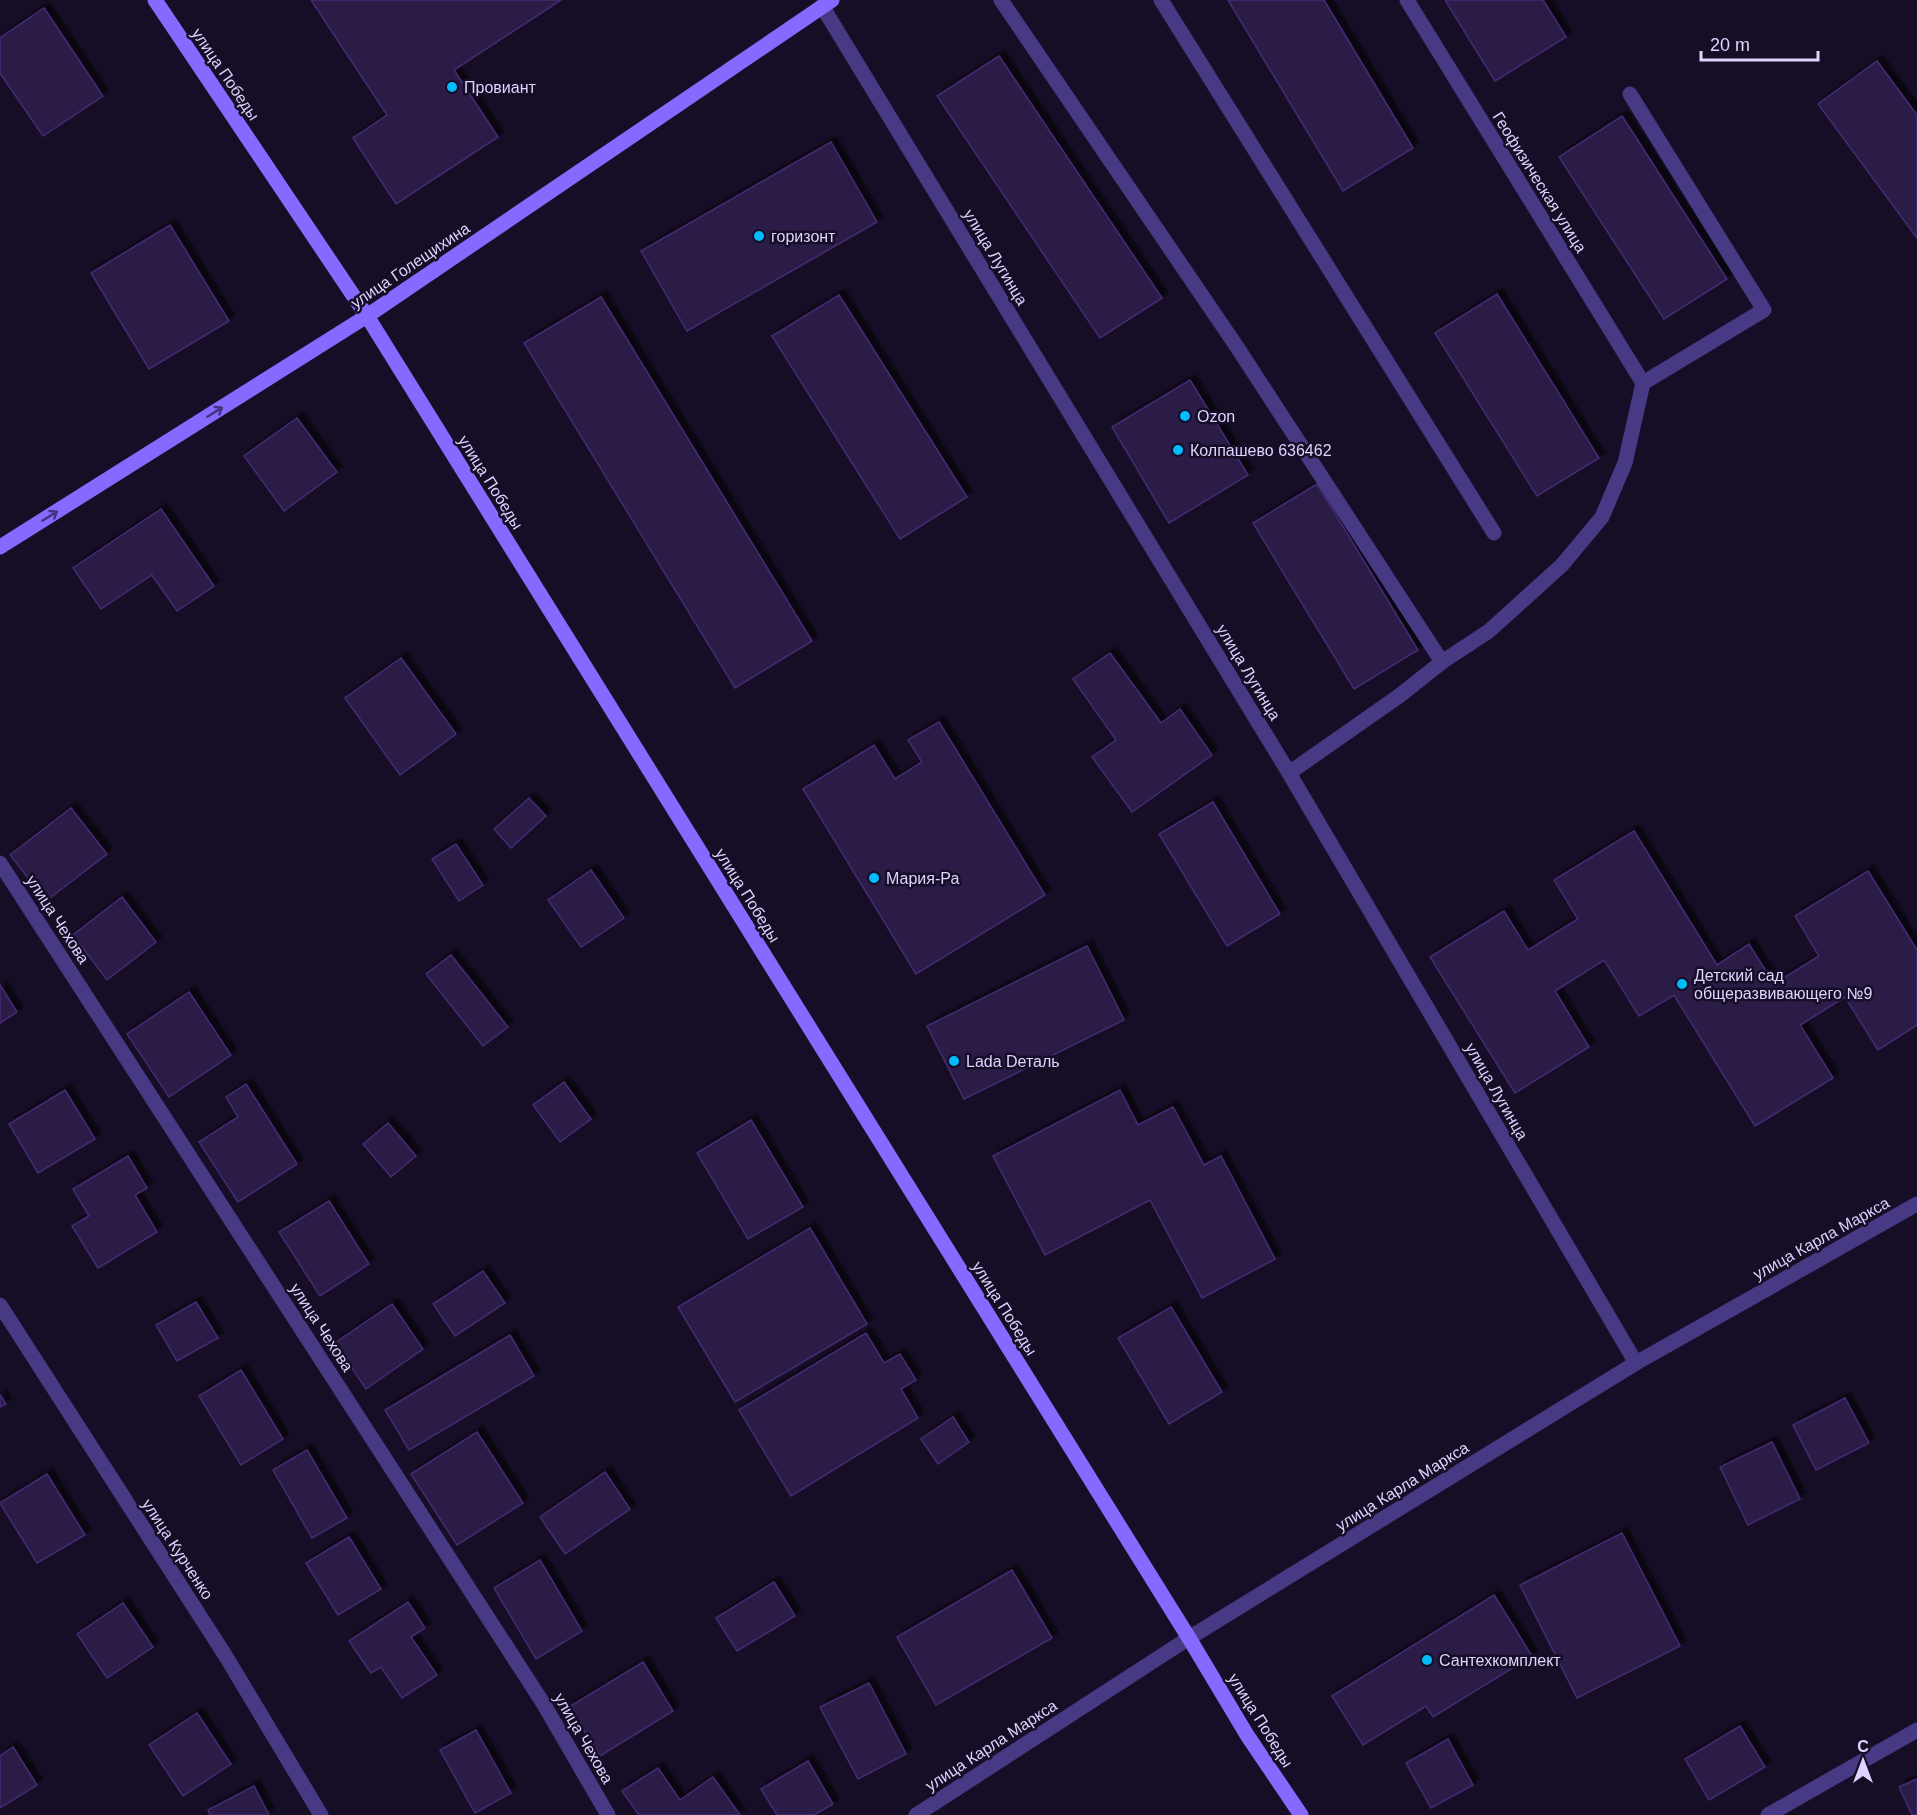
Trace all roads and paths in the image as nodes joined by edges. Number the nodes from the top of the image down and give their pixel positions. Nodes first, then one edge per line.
1 (155, 0) edge
2 (1001, 0) edge
3 (1161, 0) edge
4 (1407, 0) edge
5 (827, 3) edge
6 (1630, 94) dead end
7 (367, 316) junction
8 (1643, 383) junction
9 (1494, 533) dead end
10 (0, 547) edge
11 (1442, 662) junction
12 (1289, 773) junction
13 (0, 863) edge
14 (1917, 1204) edge
15 (0, 1305) edge
16 (1636, 1362) junction
17 (1189, 1638) junction
18 (1917, 1730) edge
19 (321, 1815) edge
20 (608, 1815) edge
21 (916, 1815) edge
22 (1301, 1815) edge
23 (1768, 1815) edge

1 - 7 street, улица Победы
2 - 11 street
3 - 9 street
4 - 8 street, Геофизическая улица
5 - 7 street, улица Голещихина
5 - 12 street, улица Лугинца
6 - 8 street
10 -> 7 street, улица Голещихина
7 - 17 street, улица Победы
8 - 11 street
11 - 12 street
12 - 16 street, улица Лугинца
13 - 20 street, улица Чехова
14 - 16 street, улица Карла Маркса
15 - 19 street, улица Курченко
16 - 17 street, улица Карла Маркса
17 - 21 street, улица Карла Маркса
17 - 22 street, улица Победы
18 - 23 street

